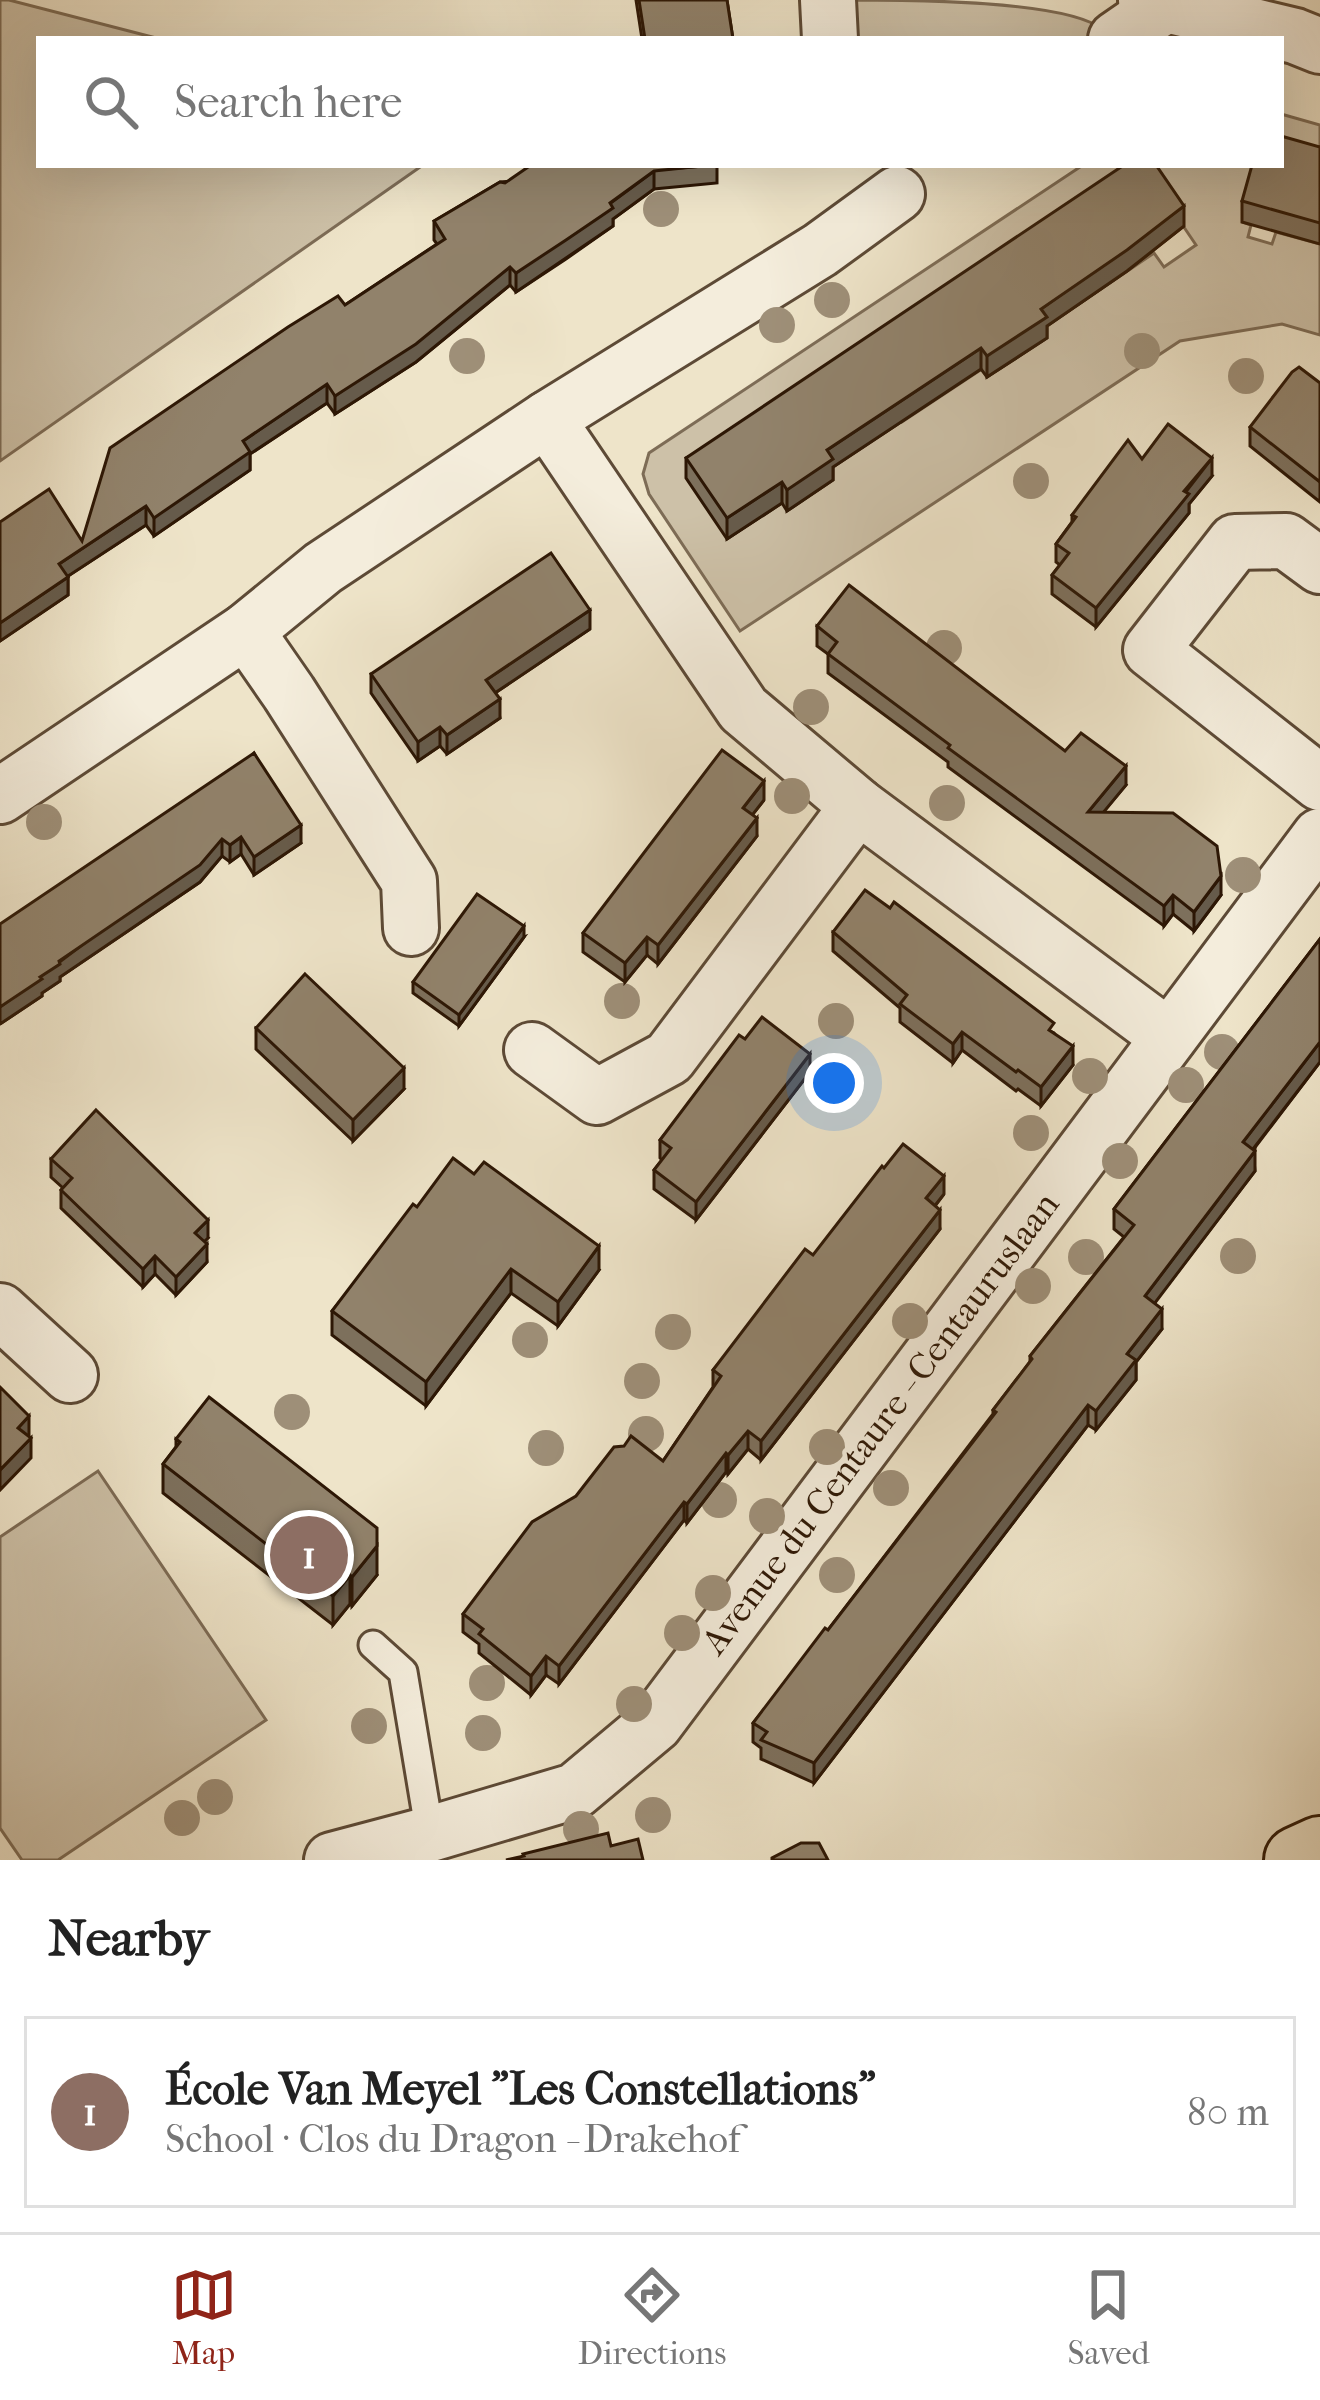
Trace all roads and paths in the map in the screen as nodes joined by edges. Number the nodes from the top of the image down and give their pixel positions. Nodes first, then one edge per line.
1 (828, 0) edge
2 (1156, 3) edge
3 (830, 36) edge
4 (1119, 36) edge
5 (1312, 37) edge
6 (902, 175) edge
7 (547, 419) junction
8 (1320, 566) edge
9 (246, 631) junction
10 (1320, 783) edge
11 (0, 796) edge
12 (858, 806) junction
13 (1320, 836) edge
14 (411, 928) dead end
15 (1169, 1037) junction
16 (532, 1050) dead end
17 (0, 1311) edge
18 (70, 1375) dead end
19 (374, 1646) dead end
20 (430, 1834) junction
21 (1320, 1851) edge
22 (332, 1860) edge
23 (1298, 1860) edge
24 (1309, 1860) edge

1 - 3 street
2 - 4 street
2 - 5 street
6 - 7 street
7 - 9 street
7 - 12 street
8 - 10 street
9 - 11 street
9 - 14 street
12 - 15 street
12 - 16 street
13 - 15 street, Avenue du Centaure - Centauruslaan
15 - 20 street, Avenue du Centaure - Centauruslaan
17 - 18 street
19 - 20 lane
20 - 22 street, Avenue du Centaure - Centauruslaan
21 - 23 highway
21 - 24 highway

